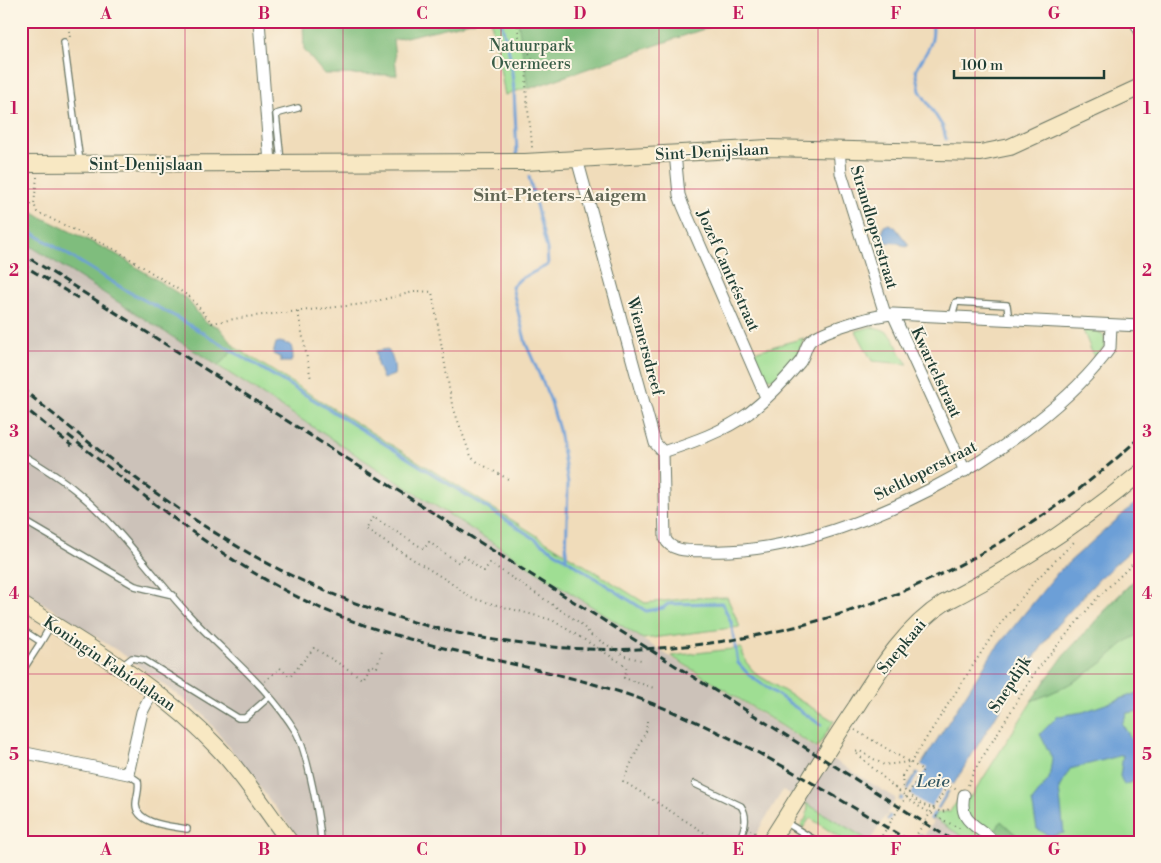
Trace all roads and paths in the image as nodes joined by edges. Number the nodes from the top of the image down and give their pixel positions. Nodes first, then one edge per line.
1 (259, 21) edge
2 (517, 21) edge
3 (1135, 21) edge
4 (1140, 31) edge
5 (64, 42) dead end
6 (1140, 87) edge
7 (298, 108) dead end
8 (838, 149) junction
9 (675, 153) junction
10 (577, 159) junction
11 (531, 161) junction
12 (21, 163) edge
13 (276, 163) junction
14 (39, 164) junction
15 (80, 164) junction
16 (34, 204) junction
17 (21, 205) edge
18 (298, 312) junction
19 (889, 314) junction
20 (1111, 325) junction
21 (1140, 326) edge
22 (311, 379) dead end
23 (766, 397) junction
24 (663, 452) junction
25 (21, 454) edge
26 (965, 471) junction
27 (1140, 473) edge
28 (508, 480) dead end
29 (21, 519) edge
30 (1077, 538) dead end
31 (667, 542) joint
32 (1140, 558) edge
33 (173, 595) junction
34 (21, 604) edge
35 (52, 624) junction
36 (21, 629) edge
37 (41, 642) junction
38 (383, 648) dead end
39 (641, 660) dead end
40 (121, 667) junction
41 (21, 673) edge
42 (260, 685) junction
43 (654, 688) dead end
44 (154, 690) junction
45 (269, 697) junction
46 (647, 721) dead end
47 (845, 723) junction
48 (21, 752) edge
49 (909, 762) junction
50 (128, 774) junction
51 (695, 784) dead end
52 (960, 792) junction
53 (952, 808) dead end
54 (783, 821) junction
55 (945, 821) dead end
56 (187, 829) dead end
57 (752, 831) dead end
58 (765, 839) edge
59 (290, 842) edge
60 (321, 842) edge
61 (720, 842) edge
62 (739, 842) edge
63 (818, 842) edge
64 (878, 842) edge
65 (912, 842) edge
66 (994, 842) edge

1 - 13 street
2 - 11 path
3 - 4 street
5 - 15 lane
6 - 8 street, Sint-Denijslaan
7 - 13 lane
8 - 9 street, Sint-Denijslaan
8 - 19 street, Strandloperstraat
9 - 10 street, Sint-Denijslaan
9 - 23 street, Jozef Cantréstraat
10 - 11 street, Sint-Denijslaan
10 - 24 street, Wiemersdreef
11 - 13 street, Sint-Denijslaan
12 - 14 street, Sint-Denijslaan
13 - 15 street, Sint-Denijslaan
14 - 15 street, Sint-Denijslaan
14 - 16 path
16 - 17 path
16 - 18 path
18 - 22 path
18 - 28 path
19 - 20 street
19 - 23 street
19 - 26 street, Kwartelstraat
20 - 21 street
20 - 26 street, Steltloperstraat
23 - 24 street
24 - 31 street, Wiemersdreef
25 - 33 lane
26 - 31 street, Steltloperstraat
27 - 47 street, Snepkaai
29 - 33 lane
30 - 49 path
32 - 52 path, Snepdijk
33 - 42 lane
34 - 35 street, Koningin Fabiolalaan
35 - 37 lane
35 - 40 street, Koningin Fabiolalaan
36 - 37 lane
37 - 41 lane
38 - 42 path
39 - 43 path, bridge
40 - 44 street, Koningin Fabiolalaan
40 - 45 lane
42 - 45 lane
44 - 50 street
44 - 59 street, Koningin Fabiolalaan
45 - 60 lane
46 - 61 path
47 - 49 path
47 - 54 street, Snepkaai
48 - 50 street
49 - 53 path, bridge
49 - 55 path, bridge
49 - 64 path
50 - 56 lane
51 - 62 lane
52 - 65 path, bridge
52 - 66 street
54 - 58 street, Snepkaai
54 - 63 lane
57 - 58 path

